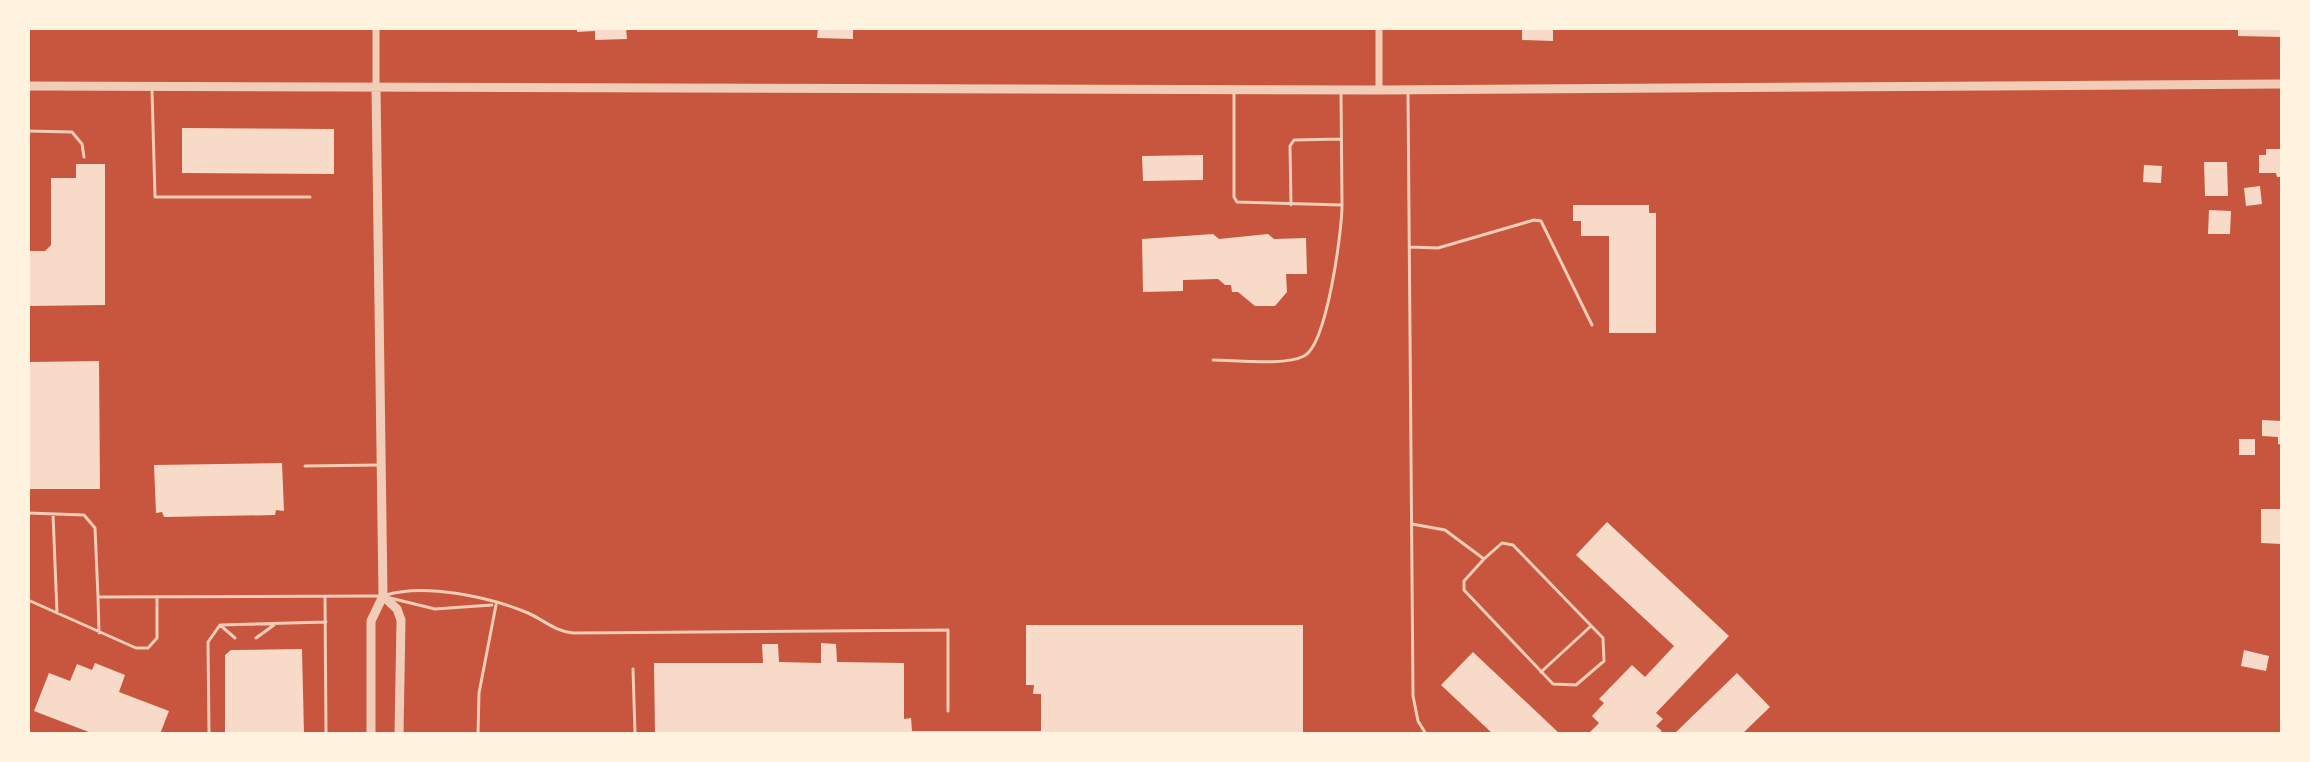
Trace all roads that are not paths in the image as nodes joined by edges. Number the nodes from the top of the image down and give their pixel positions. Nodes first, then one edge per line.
1 (376, 28) edge
2 (1379, 28) edge
3 (2282, 84) edge
4 (28, 86) edge
5 (152, 86) junction
6 (376, 87) junction
7 (1234, 89) junction
8 (1408, 89) junction
9 (1341, 90) junction
10 (1379, 90) junction
11 (28, 131) edge
12 (1341, 139) junction
13 (84, 157) dead end
14 (310, 197) dead end
15 (1291, 205) junction
16 (1342, 205) junction
17 (1410, 247) junction
18 (1592, 325) dead end
19 (1213, 360) dead end
20 (382, 465) junction
21 (305, 466) dead end
22 (28, 513) edge
23 (53, 514) junction
24 (1412, 524) junction
25 (1484, 559) junction
26 (383, 596) junction
27 (98, 597) junction
28 (325, 597) junction
29 (157, 598) junction
30 (28, 600) edge
31 (496, 605) junction
32 (57, 613) junction
33 (326, 622) junction
34 (220, 625) junction
35 (274, 625) junction
36 (1592, 625) junction
37 (99, 633) junction
38 (235, 638) dead end
39 (256, 638) dead end
40 (633, 669) dead end
41 (1541, 672) junction
42 (948, 711) dead end
43 (209, 734) edge
44 (326, 734) edge
45 (371, 734) edge
46 (399, 734) edge
47 (478, 734) edge
48 (635, 734) edge
49 (1426, 734) edge

1 - 6 street
2 - 10 street
3 - 8 street
4 - 5 street
5 - 6 street
5 - 14 lane
6 - 7 street
6 - 20 street
7 - 9 street
7 - 15 lane
8 - 10 street
8 - 17 lane
9 - 10 street
9 - 12 lane
11 - 13 lane
12 - 15 lane
12 - 16 lane
15 - 16 lane
16 - 19 lane
17 - 18 lane
17 - 24 lane
20 - 21 lane
20 - 26 street
22 - 23 lane
23 - 27 lane
23 - 32 lane
24 - 25 lane
24 - 49 lane
25 - 36 lane
25 - 41 lane
26 - 28 lane
26 - 31 lane
26 - 31 lane
26 - 45 street
26 - 46 street
27 - 29 lane
27 - 37 lane
28 - 29 lane
28 - 33 lane
29 - 37 lane
30 - 32 lane
31 - 42 lane
31 - 47 lane
32 - 37 lane
33 - 35 lane
33 - 44 lane
34 - 35 lane
34 - 38 lane
34 - 43 lane
35 - 39 lane
36 - 41 lane
36 - 41 lane
40 - 48 lane

